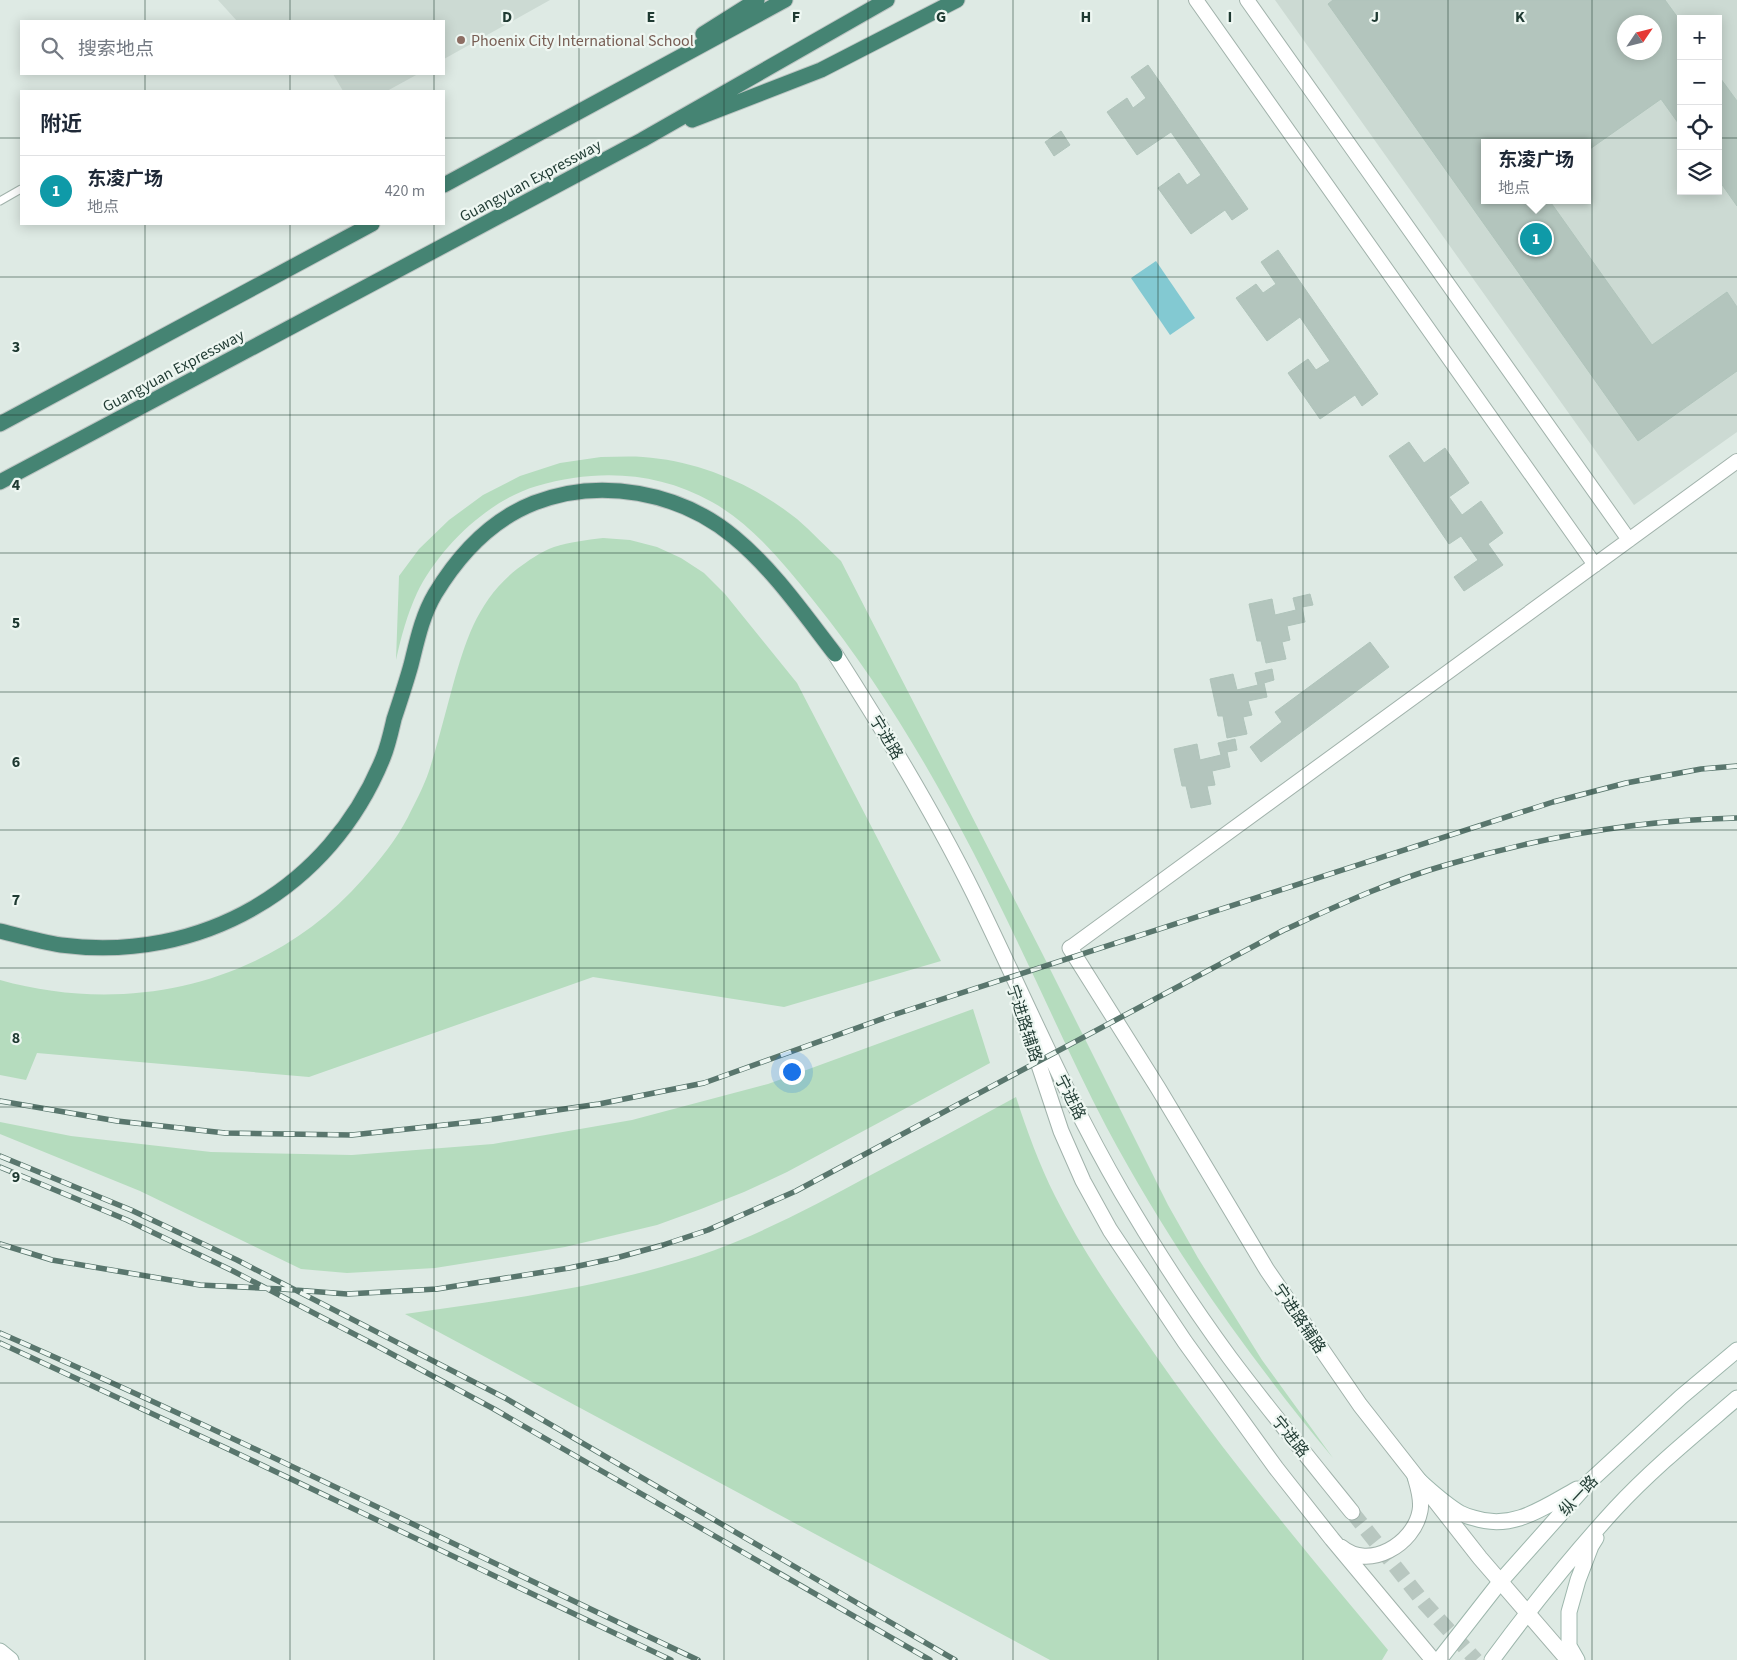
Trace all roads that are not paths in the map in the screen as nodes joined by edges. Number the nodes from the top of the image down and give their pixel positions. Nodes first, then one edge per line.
1 (757, 0) edge
2 (785, 0) edge
3 (887, 0) edge
4 (957, 0) edge
5 (1196, 0) edge
6 (1247, 0) edge
7 (539, 134) junction
8 (642, 140) junction
9 (445, 184) edge
10 (20, 190) edge
11 (0, 201) edge
12 (370, 225) edge
13 (0, 424) edge
14 (1737, 461) edge
15 (0, 482) edge
16 (1629, 540) junction
17 (1595, 565) junction
18 (835, 654) joint
19 (0, 931) edge
20 (1070, 948) joint
21 (1003, 954) junction
22 (1737, 1350) edge
23 (1737, 1398) edge
24 (1415, 1477) junction
25 (1589, 1482) junction
26 (1616, 1508) junction
27 (1352, 1512) tunnel mouth
28 (1332, 1539) junction
29 (1500, 1582) junction
30 (1527, 1613) junction
31 (0, 1651) edge
32 (11, 1660) edge
33 (1433, 1660) edge
34 (1439, 1660) edge
35 (1492, 1660) edge
36 (1568, 1660) edge
37 (1577, 1660) edge

1 - 7 highway
2 - 7 highway
3 - 8 highway, Guangyuan Expressway
4 - 8 highway
5 - 17 street
6 - 16 street
7 - 9 highway
8 - 15 highway, Guangyuan Expressway
10 - 11 lane
12 - 13 highway, Guangyuan Expressway
14 - 16 street
16 - 17 street
17 - 20 street
18 - 19 highway
18 - 21 street, 宁进路
20 - 24 street, 宁进路辅路
21 - 27 street, 宁进路
21 - 28 street, 宁进路辅路
22 - 25 street, 纵一路
23 - 26 street
24 - 25 street
24 - 28 street
24 - 29 street, 宁进路辅路
25 - 29 street, 纵一路
26 - 30 street
26 - 37 street
28 - 33 street, 宁进路辅路
29 - 30 street, 宁进路辅路
29 - 34 street, 纵一路
30 - 35 street
30 - 36 street, 宁进路辅路
31 - 32 street

